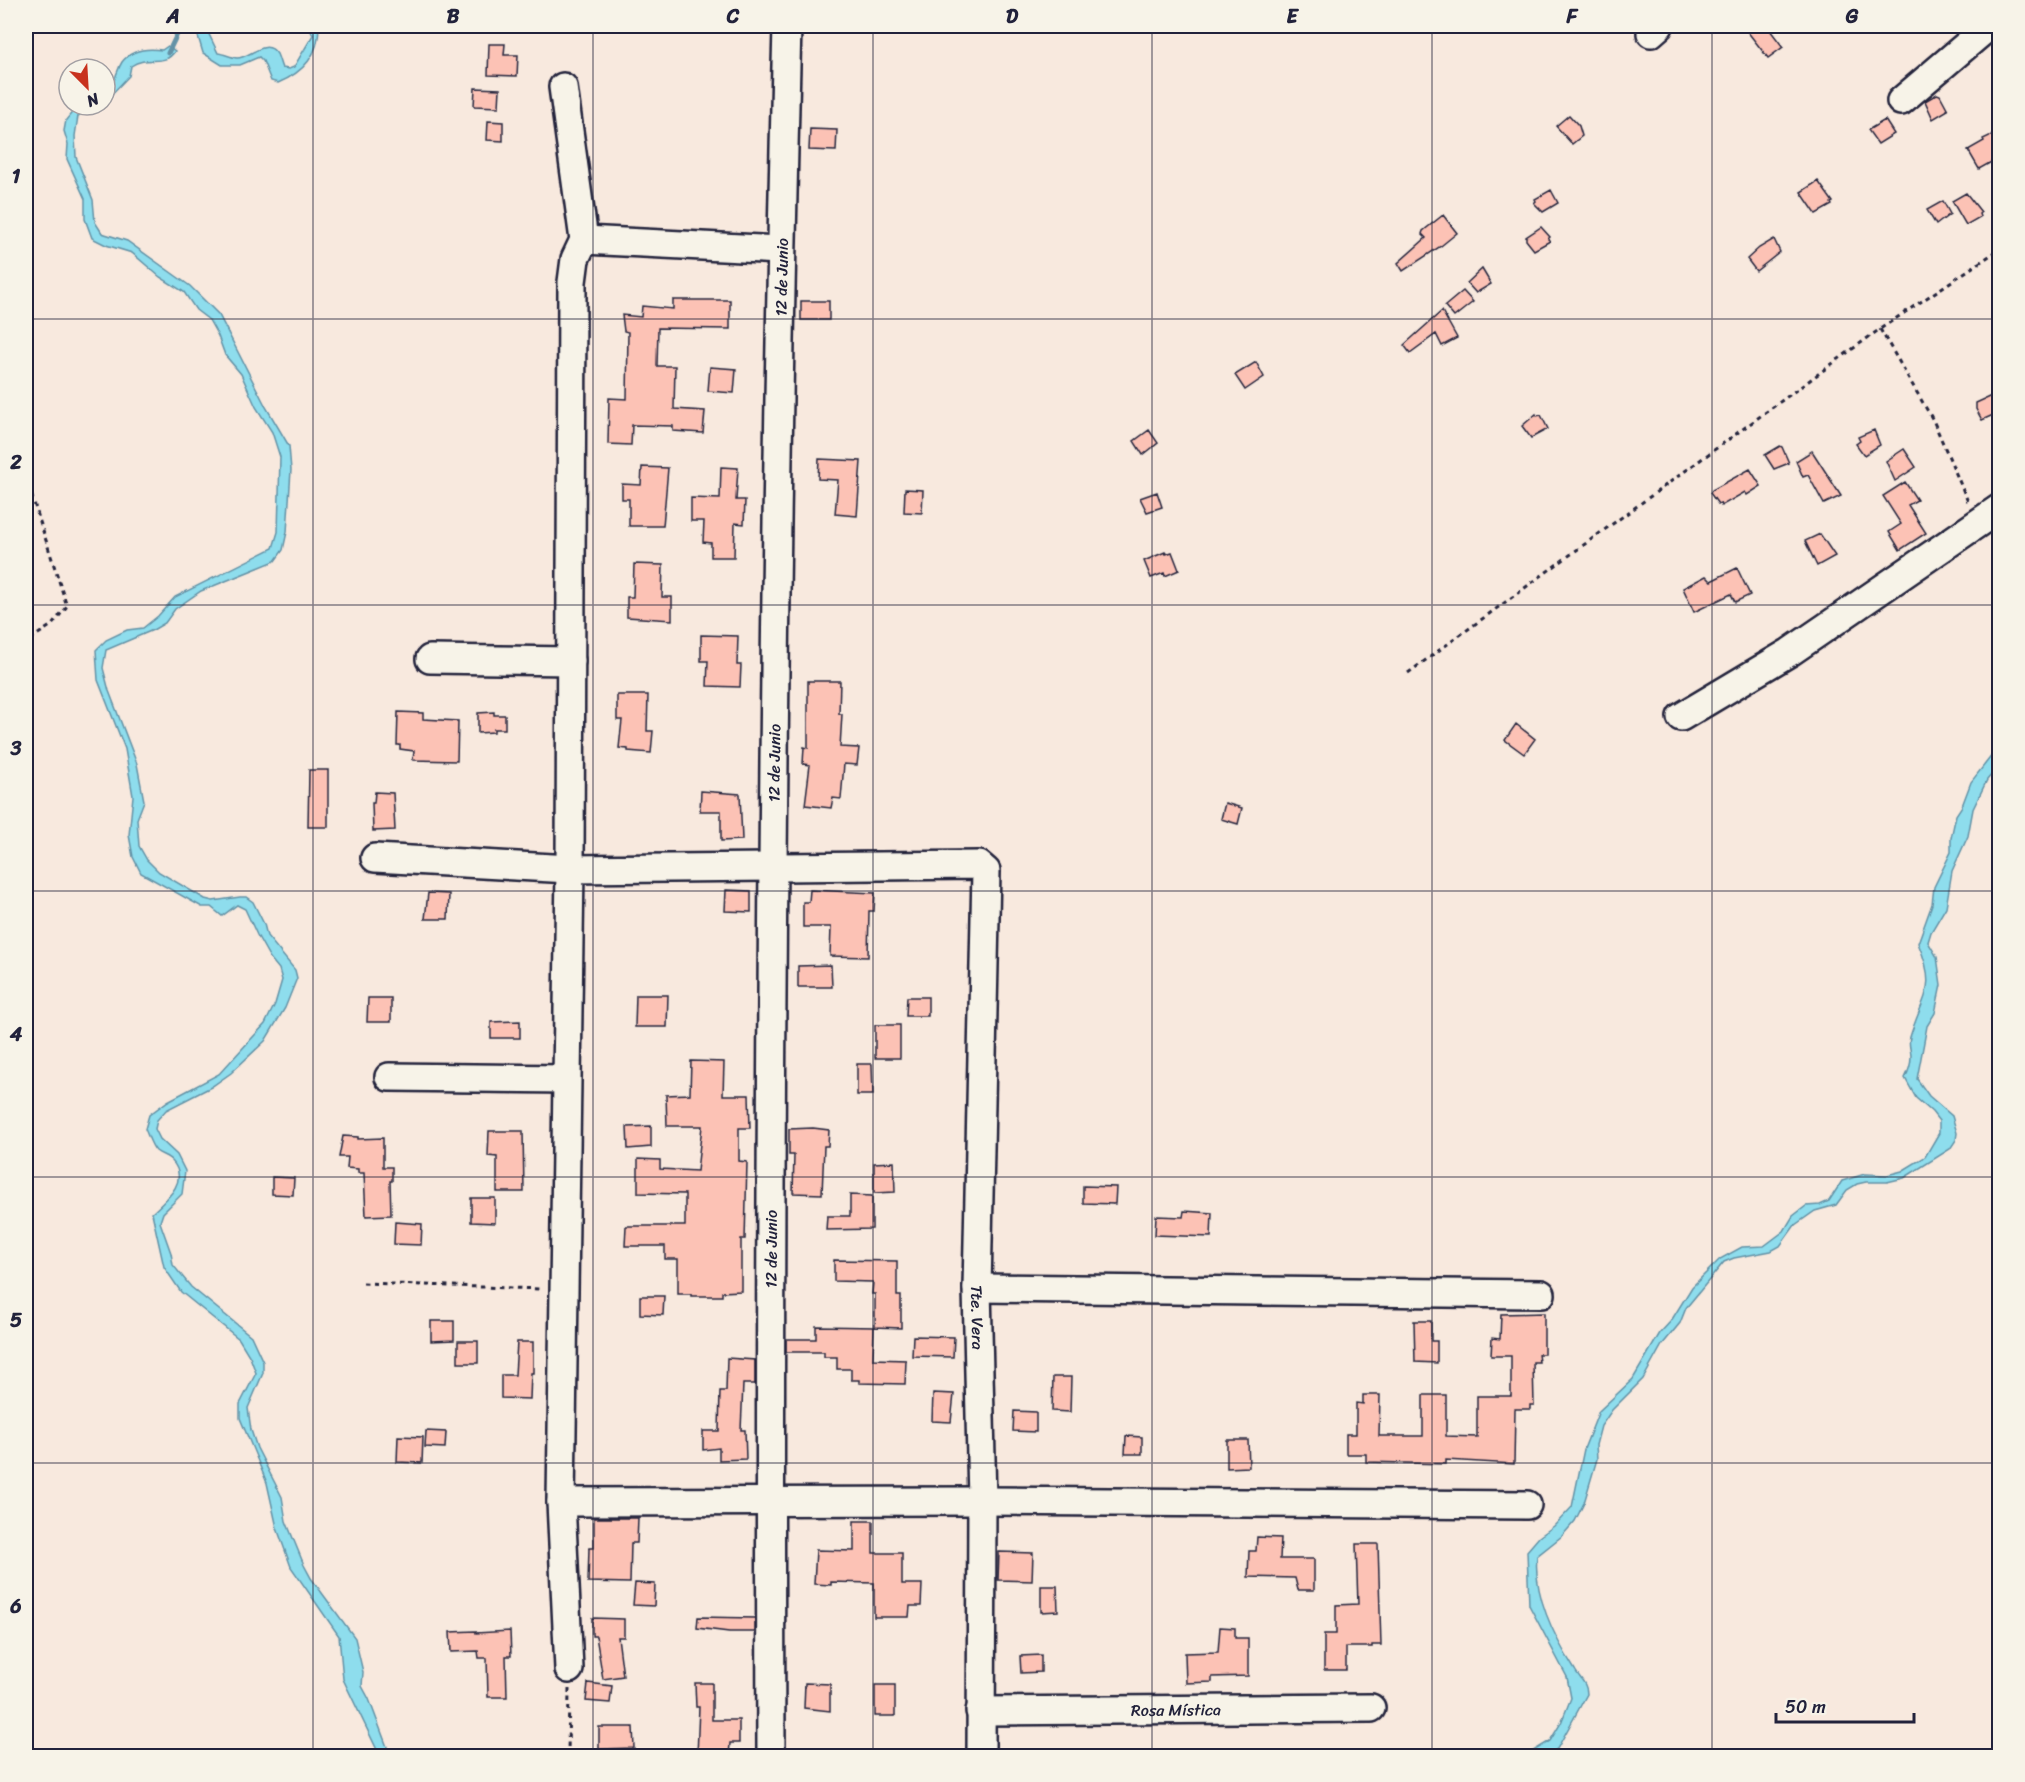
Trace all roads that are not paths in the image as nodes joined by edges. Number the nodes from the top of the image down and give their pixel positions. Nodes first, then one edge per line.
1 (788, 26) edge
2 (1989, 26) edge
3 (563, 87) dead end
4 (1901, 101) dead end
5 (584, 240) junction
6 (781, 250) junction
7 (2000, 508) edge
8 (430, 659) dead end
9 (571, 661) junction
10 (1681, 717) dead end
11 (375, 858) dead end
12 (773, 868) junction
13 (570, 869) junction
14 (389, 1077) dead end
15 (566, 1078) junction
16 (977, 1287) junction
17 (1541, 1294) dead end
18 (561, 1502) junction
19 (770, 1502) junction
20 (982, 1502) junction
21 (1527, 1505) dead end
22 (569, 1669) road end
23 (1371, 1708) dead end
24 (980, 1711) junction
25 (771, 1756) edge
26 (981, 1756) edge

1 - 6 street, 12 de Junio
2 - 4 street
3 - 5 street
5 - 6 street
5 - 9 street
6 - 12 street, 12 de Junio
7 - 10 street
8 - 9 street
9 - 13 street
11 - 13 street
12 - 13 street
12 - 16 street, Tte. Vera
12 - 19 street, 12 de Junio
13 - 15 street
14 - 15 street
15 - 18 street
16 - 17 street
16 - 20 street, Tte. Vera
18 - 19 street
18 - 22 street
19 - 20 street
19 - 25 street, 12 de Junio
20 - 21 street
20 - 24 street, Tte. Vera
23 - 24 street, Rosa Mística
24 - 26 street, Tte. Vera

